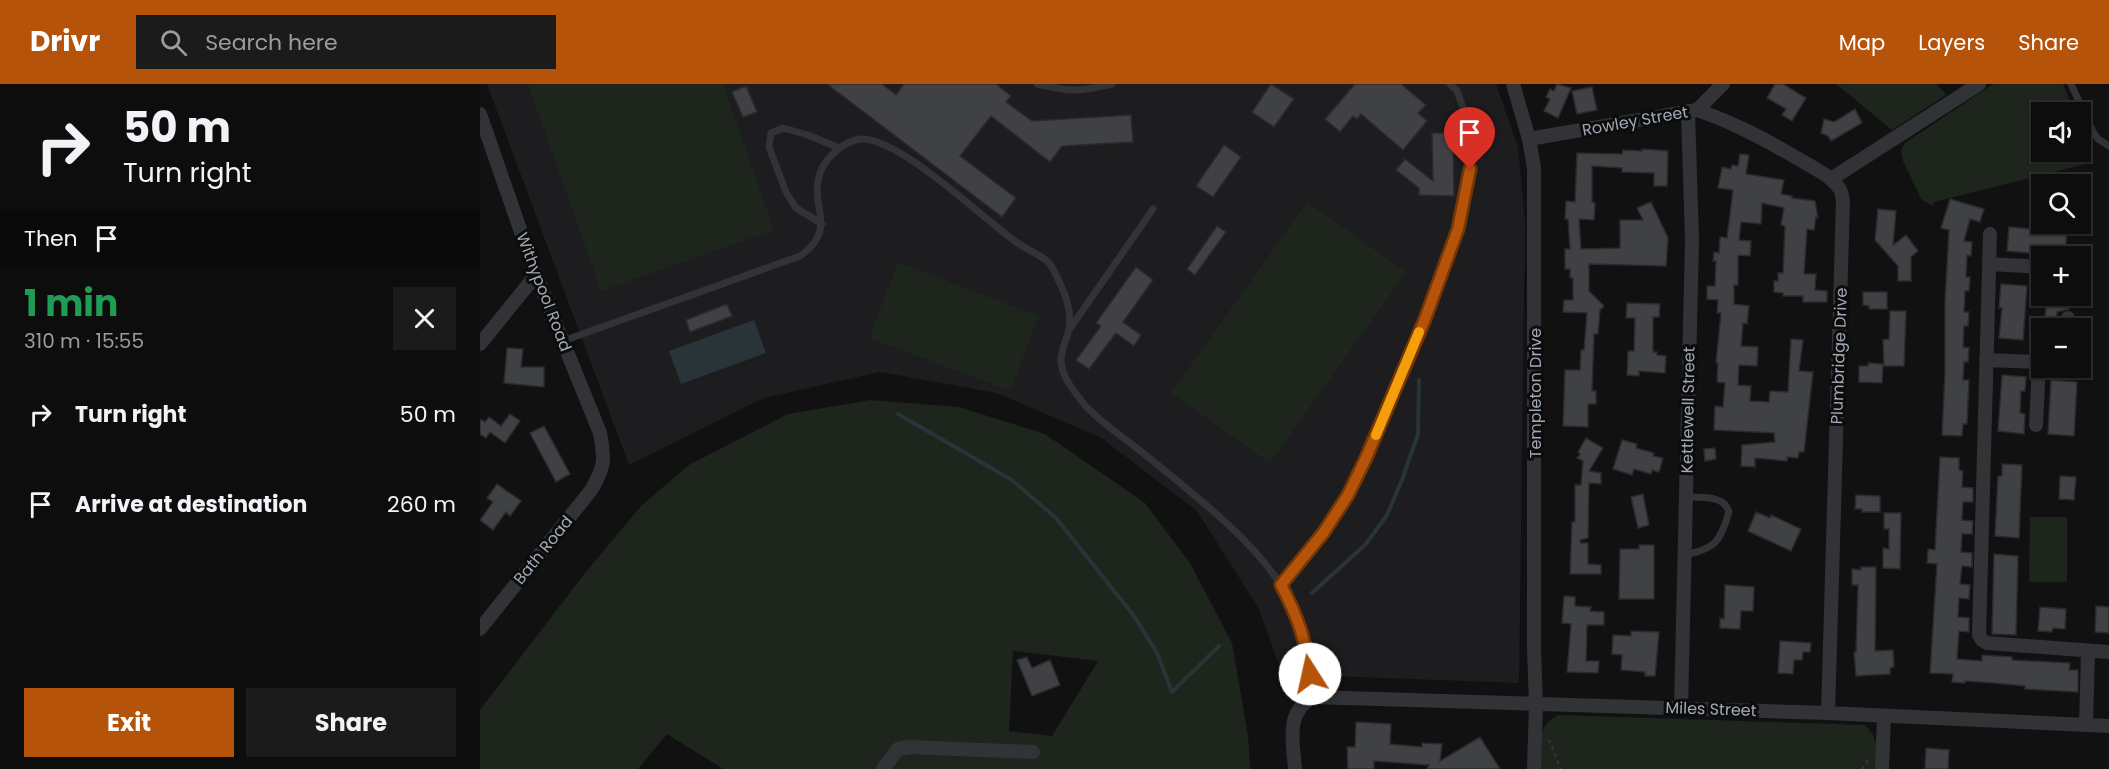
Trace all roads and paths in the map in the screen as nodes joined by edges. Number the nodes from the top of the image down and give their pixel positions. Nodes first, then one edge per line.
1 (1037, 84) edge
2 (1112, 84) edge
3 (1450, 84) edge
4 (1513, 84) edge
5 (1723, 84) edge
6 (1979, 84) edge
7 (2071, 84) edge
8 (1692, 111) junction
9 (480, 114) edge
10 (1529, 139) junction
11 (2109, 146) edge
12 (839, 148) junction
13 (1831, 179) junction
14 (1153, 209) dead end
15 (822, 224) junction
16 (1990, 234) dead end
17 (1989, 264) junction
18 (2031, 266) edge
19 (536, 275) junction
20 (1069, 330) junction
21 (563, 341) junction
22 (480, 344) edge
23 (1986, 360) junction
24 (2031, 362) edge
25 (2039, 378) edge
26 (2036, 425) dead end
27 (603, 469) joint
28 (1686, 497) junction
29 (1684, 555) junction
30 (1281, 585) junction
31 (480, 629) edge
32 (2088, 651) junction
33 (2109, 651) edge
34 (1314, 697) junction
35 (1536, 704) junction
36 (1681, 708) junction
37 (1828, 713) junction
38 (1884, 716) junction
39 (1536, 720) junction
40 (2086, 725) junction
41 (2109, 726) edge
42 (1033, 752) dead end
43 (883, 769) edge
44 (1295, 769) edge
45 (1534, 769) edge
46 (1562, 769) edge
47 (1882, 769) edge

1 - 2 lane
3 - 30 lane
4 - 10 street, Templeton Drive
5 - 8 street
6 - 13 street
7 - 11 lane
8 - 10 street, Rowley Street
8 - 13 street, Rowley Street
8 - 28 street, Kettlewell Street
9 - 19 street, Withypool Road
10 - 35 street, Templeton Drive
12 - 15 lane
12 - 15 lane
12 - 20 lane
13 - 37 street, Plumbridge Drive
14 - 20 lane
15 - 21 lane
16 - 17 street
17 - 18 street
17 - 23 street
19 - 21 street, Withypool Road
19 - 22 street
20 - 30 lane
21 - 27 street, Withypool Road
23 - 24 street
23 - 32 street
25 - 26 street
27 - 31 street, Bath Road
28 - 29 street, Kettlewell Street
28 - 29 lane
29 - 36 street, Kettlewell Street
30 - 34 lane
32 - 33 street
32 - 40 street
34 - 35 street, Miles Street
34 - 44 street
35 - 36 street, Miles Street
35 - 39 street, Templeton Drive
36 - 37 street, Miles Street
37 - 38 street, Miles Street
38 - 40 street, Miles Street
38 - 47 street
39 - 45 street, Templeton Drive
39 - 46 path
40 - 41 street, Miles Street
42 - 43 street

